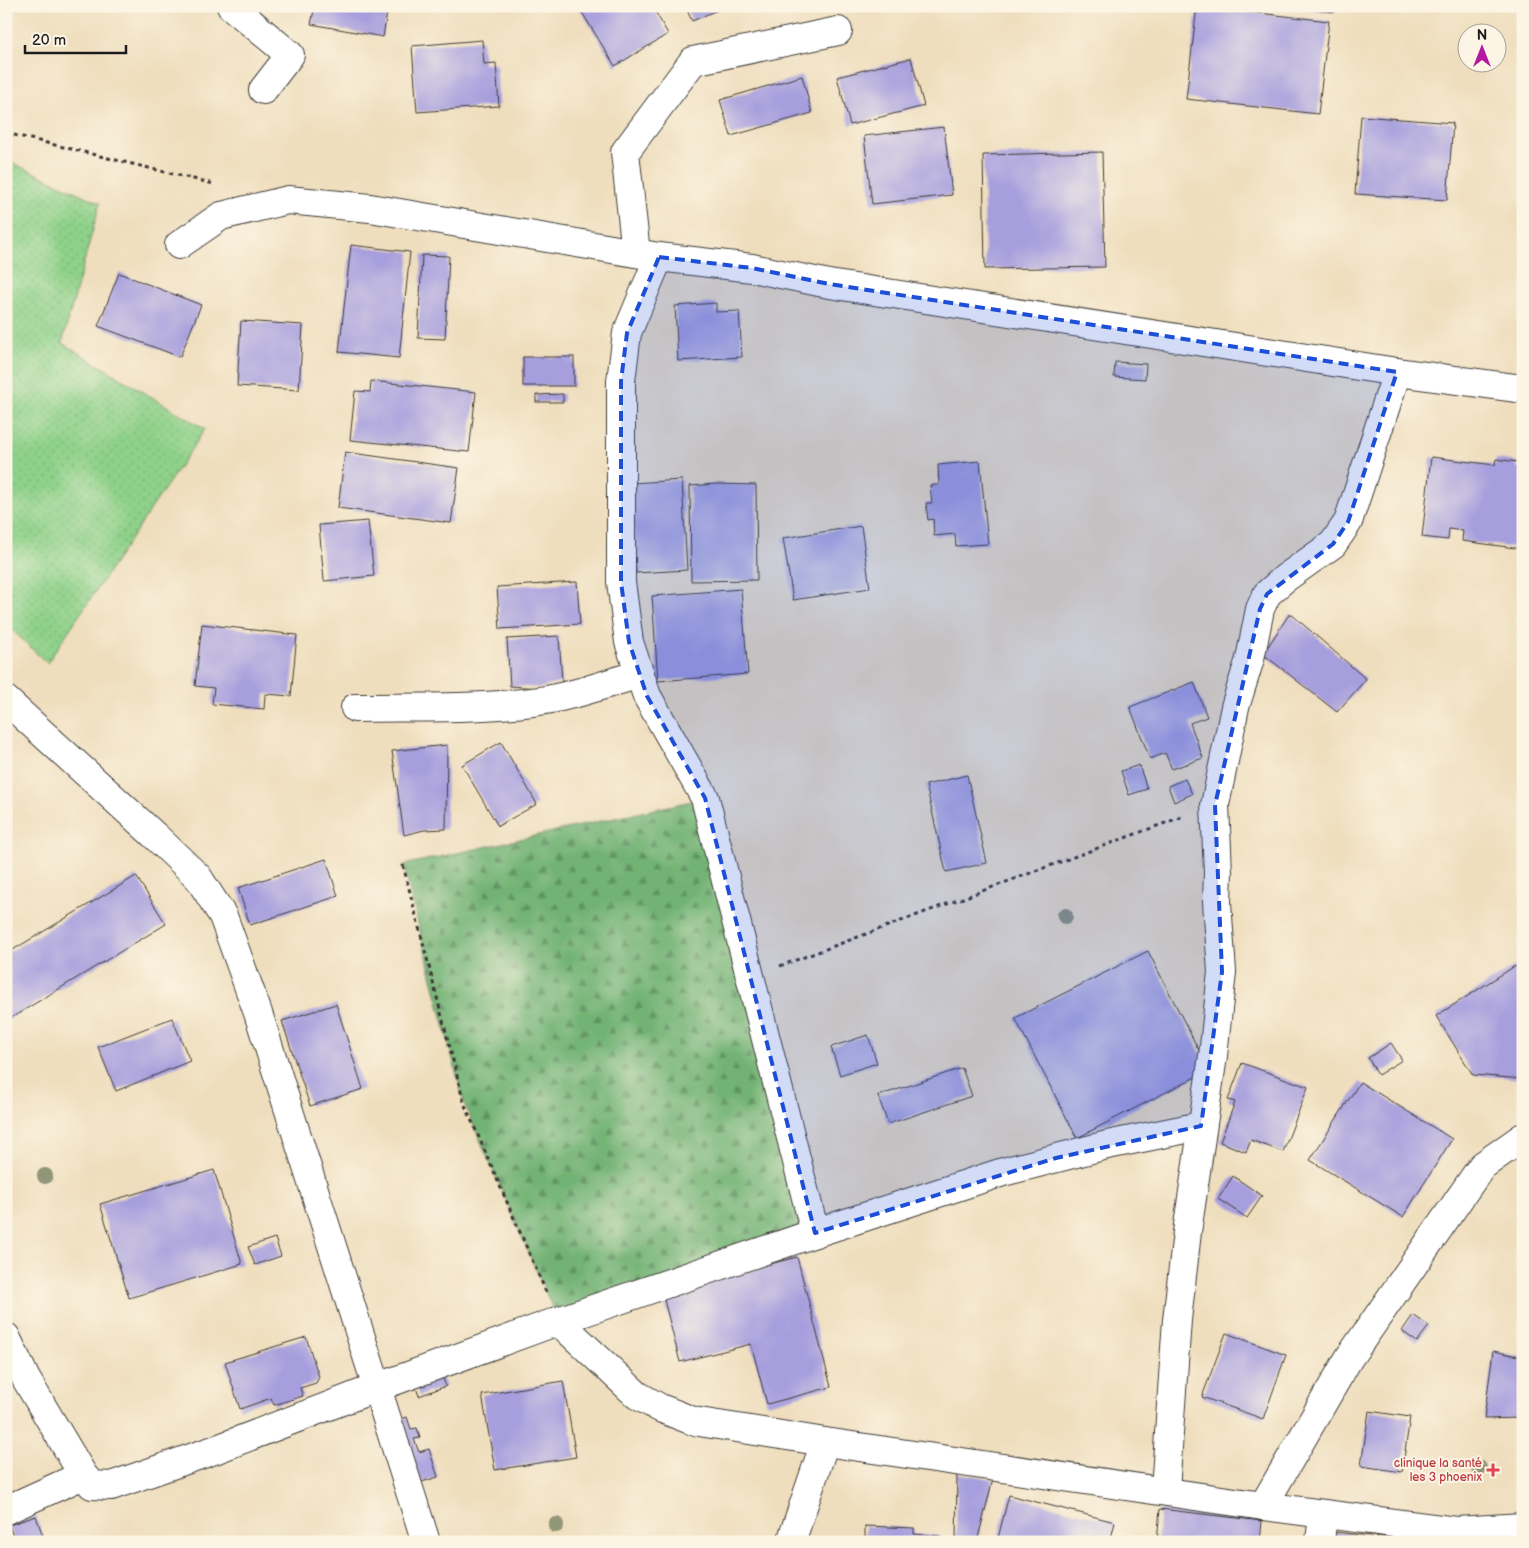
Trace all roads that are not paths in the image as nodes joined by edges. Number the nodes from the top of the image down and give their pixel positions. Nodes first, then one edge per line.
1 (231, 6) edge
2 (838, 31) dead end
3 (263, 90) dead end
4 (179, 245) dead end
5 (648, 255) junction
6 (1397, 372) junction
7 (1523, 390) edge
8 (640, 674) junction
9 (6, 700) edge
10 (355, 708) dead end
11 (1201, 1126) junction
12 (1523, 1138) edge
13 (815, 1233) junction
14 (558, 1321) junction
15 (6, 1337) edge
16 (378, 1387) junction
17 (825, 1442) junction
18 (82, 1475) junction
19 (1165, 1490) junction
20 (1263, 1506) junction
21 (6, 1510) edge
22 (1323, 1514) junction
23 (1523, 1527) edge
24 (426, 1542) edge
25 (791, 1542) edge
26 (1320, 1542) edge

1 - 3 street
2 - 5 street
4 - 5 street
5 - 6 street
5 - 8 street
6 - 7 street
6 - 11 street
8 - 10 street
8 - 13 street
9 - 16 street
11 - 13 street
11 - 19 street
12 - 20 street
13 - 14 street
14 - 16 street
14 - 17 street
15 - 18 street
16 - 18 street
16 - 24 street
17 - 19 street
17 - 25 street
18 - 21 street
19 - 20 street
20 - 22 street
22 - 23 street
22 - 26 street

